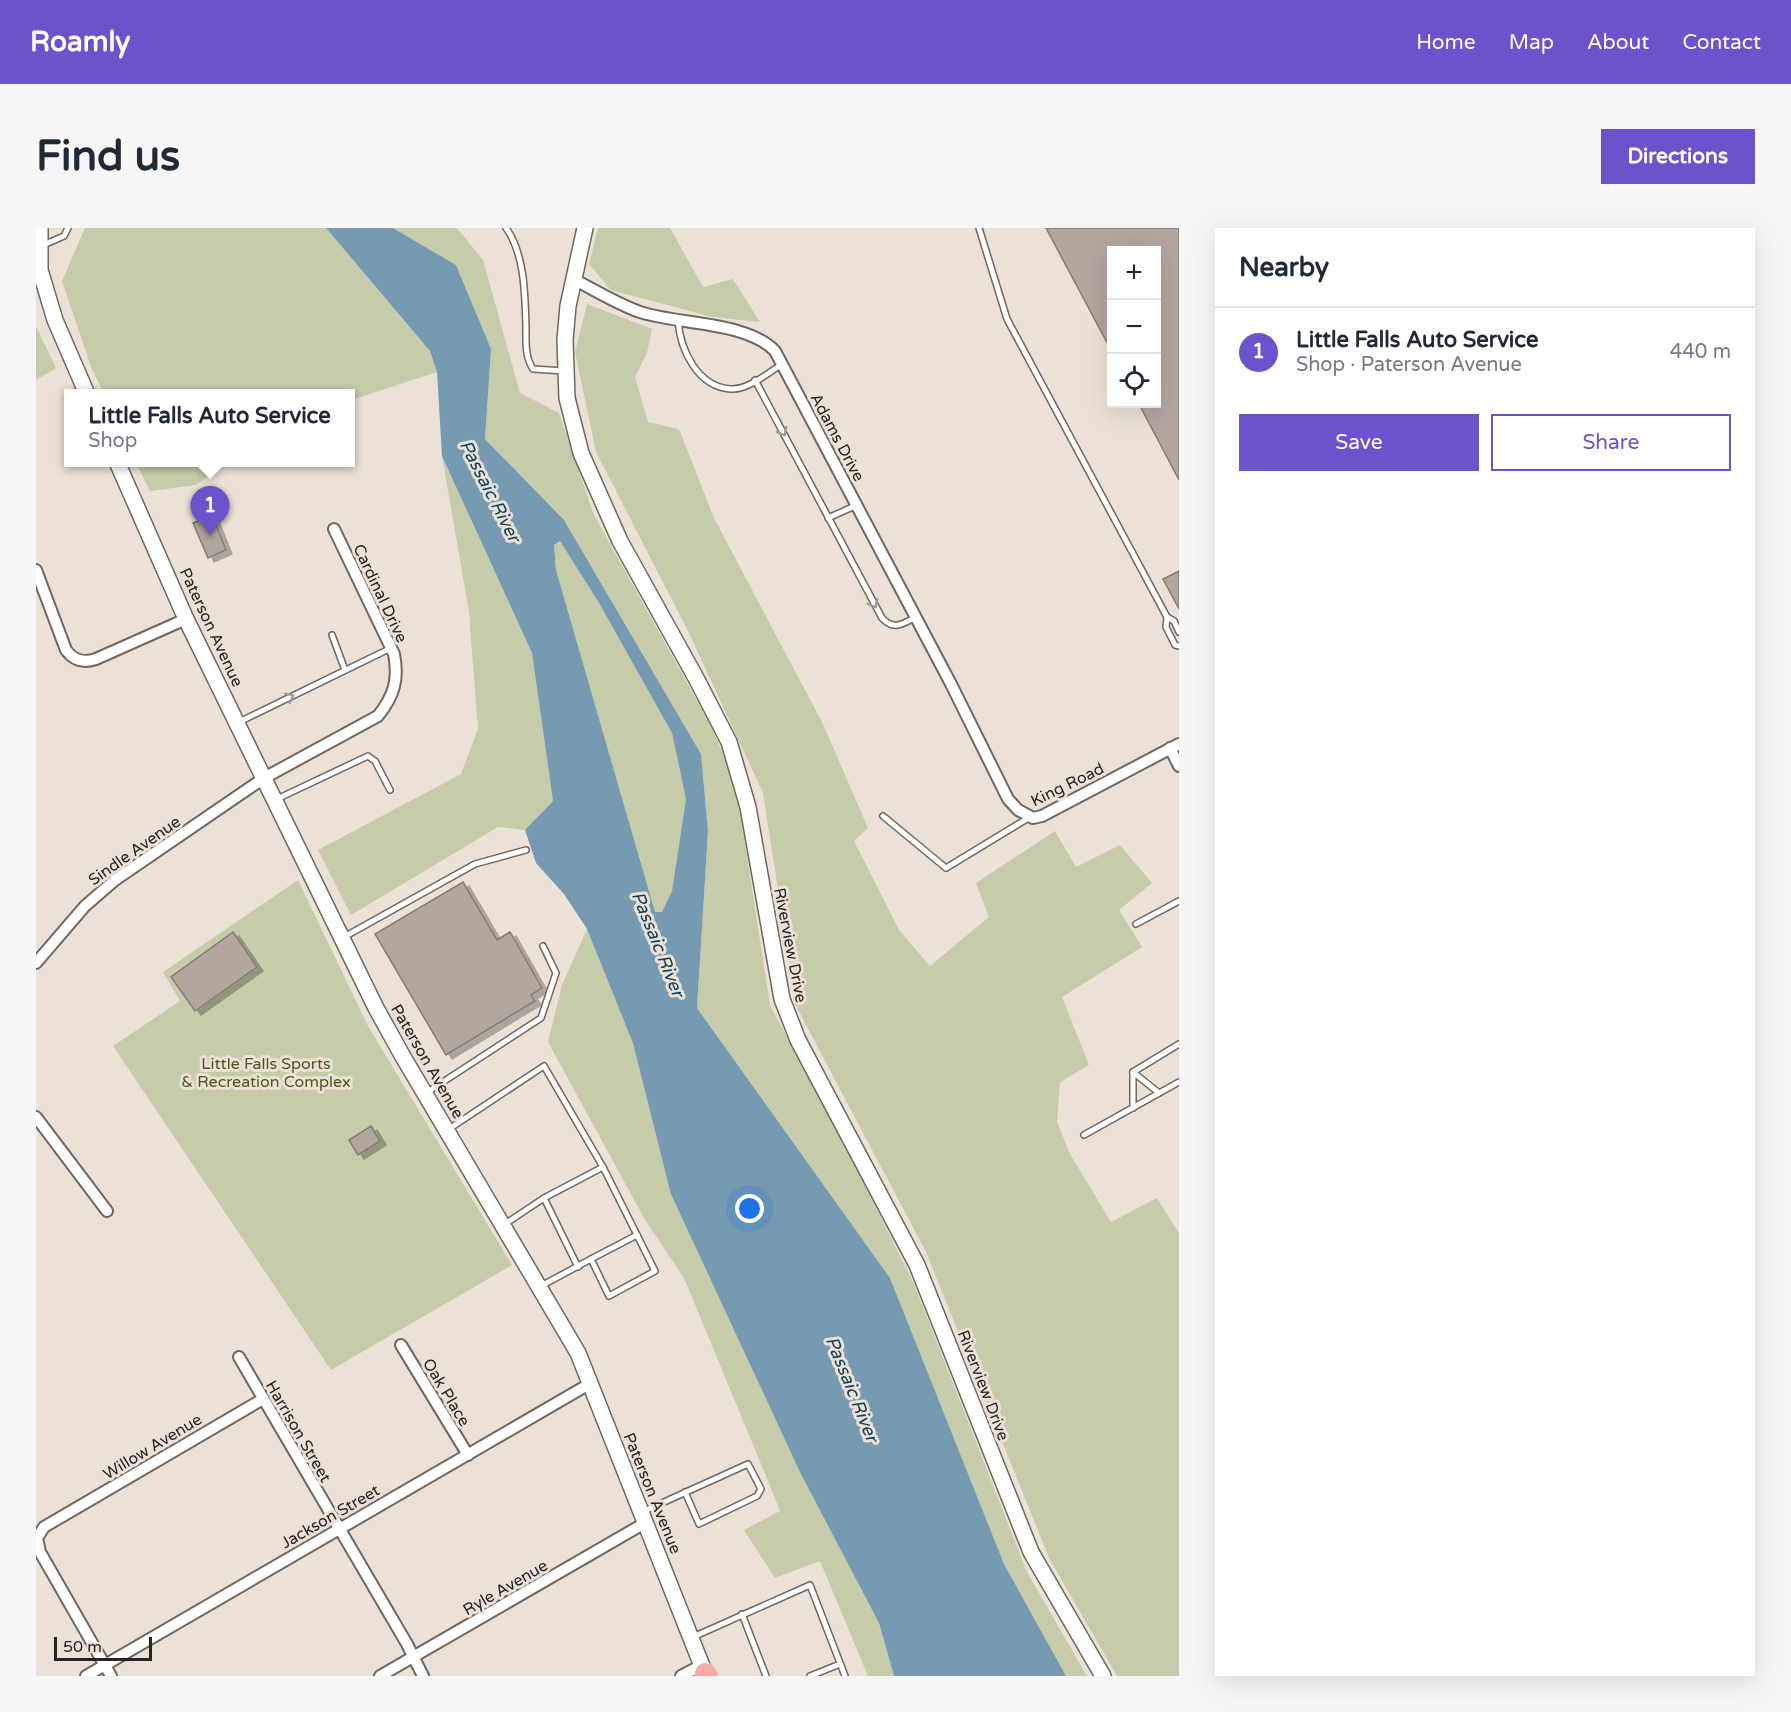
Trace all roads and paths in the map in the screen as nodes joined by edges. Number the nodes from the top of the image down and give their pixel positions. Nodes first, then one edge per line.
1 (39, 228) edge
2 (68, 228) edge
3 (506, 228) edge
4 (585, 228) edge
5 (979, 228) edge
6 (39, 247) junction
7 (38, 270) edge
8 (573, 279) junction
9 (678, 320) junction
10 (782, 364) junction
11 (566, 371) junction
12 (755, 380) junction
13 (85, 389) edge
14 (119, 467) edge
15 (857, 505) junction
16 (828, 518) junction
17 (334, 529) dead end
18 (36, 570) edge
19 (916, 617) junction
20 (1167, 617) junction
21 (186, 619) junction
22 (1179, 632) edge
23 (332, 635) dead end
24 (1179, 646) edge
25 (391, 648) junction
26 (345, 670) junction
27 (238, 723) junction
28 (974, 730) joint
29 (1174, 746) edge
30 (1179, 766) edge
31 (264, 778) junction
32 (390, 790) dead end
33 (275, 800) junction
34 (883, 816) dead end
35 (1030, 817) junction
36 (526, 850) dead end
37 (1179, 901) edge
38 (1136, 924) dead end
39 (342, 938) junction
40 (543, 946) dead end
41 (36, 963) edge
42 (1179, 1044) edge
43 (1133, 1072) junction
44 (1179, 1082) edge
45 (1160, 1093) junction
46 (425, 1094) junction
47 (1133, 1108) junction
48 (36, 1117) edge
49 (447, 1130) junction
50 (1084, 1135) dead end
51 (603, 1167) junction
52 (544, 1198) junction
53 (107, 1211) dead end
54 (504, 1224) junction
55 (637, 1235) junction
56 (591, 1259) junction
57 (578, 1267) junction
58 (541, 1286) junction
59 (401, 1345) dead end
60 (239, 1357) dead end
61 (591, 1383) junction
62 (262, 1399) junction
63 (468, 1455) junction
64 (685, 1492) junction
65 (643, 1518) junction
66 (339, 1528) junction
67 (742, 1614) junction
68 (691, 1638) junction
69 (414, 1657) junction
70 (105, 1664) junction
71 (840, 1664) junction
72 (705, 1672) edge
73 (86, 1676) edge
74 (111, 1676) edge
75 (380, 1676) edge
76 (423, 1676) edge
77 (681, 1676) edge
78 (766, 1676) edge
79 (810, 1676) edge
80 (845, 1676) edge
81 (1103, 1676) edge

1 - 6 street
2 - 6 lane
3 - 11 lane
4 - 8 street, Riverview Drive
5 - 20 lane
6 - 7 street
7 - 13 street
8 - 9 street, Adams Drive
8 - 11 street, Riverview Drive
9 - 10 street, Adams Drive
9 - 12 lane
10 - 12 lane
10 - 15 street, Adams Drive
11 - 81 street, Riverview Drive
12 -> 16 lane
14 - 21 street, Paterson Avenue
15 - 16 lane
15 - 19 street, Adams Drive
16 -> 19 lane
17 - 25 street, Cardinal Drive
18 - 21 street
19 - 28 street, Adams Drive
20 - 22 lane
20 - 24 lane
21 - 27 street, Paterson Avenue
23 - 26 lane
25 - 26 lane
25 - 31 street, Cardinal Drive
27 -> 26 lane
27 - 31 street, Paterson Avenue
28 - 35 street, King Road
29 - 30 street
29 - 35 street, King Road
31 - 33 street, Paterson Avenue
31 - 41 street, Sindle Avenue
32 - 33 lane
33 - 39 street, Paterson Avenue
34 - 35 lane
36 - 39 lane
37 - 38 lane
39 - 46 street, Paterson Avenue
40 - 46 lane
42 - 43 lane
43 - 45 lane
43 - 47 lane
44 - 45 lane
45 - 47 lane
46 - 49 street, Paterson Avenue
47 - 50 lane
48 - 53 street
49 - 51 lane
49 - 54 street, Paterson Avenue
51 - 52 lane
51 - 55 lane
52 - 54 lane
52 - 57 lane
54 - 58 street, Paterson Avenue
55 - 56 lane
55 - 56 lane
56 - 57 lane
57 - 58 lane
58 - 61 street, Paterson Avenue
59 - 63 street, Oak Place
60 - 62 street, Harrison Street
61 - 63 street, Jackson Street
61 - 65 street, Paterson Avenue
62 - 66 street, Harrison Street
62 - 70 street, Willow Avenue
63 - 66 street, Jackson Street
64 - 64 lane
64 - 65 lane
65 - 68 street, Paterson Avenue
65 - 69 street, Ryle Avenue
66 - 69 street, Harrison Street
66 - 70 street, Jackson Street
67 - 68 lane
67 - 71 lane
67 - 78 lane
68 - 72 street, Paterson Avenue
69 - 75 street, Ryle Avenue
69 - 76 street, Harrison Street
70 - 73 street, Jackson Street
70 - 74 street, Willow Avenue
71 - 79 lane
71 - 80 lane
72 - 77 street

